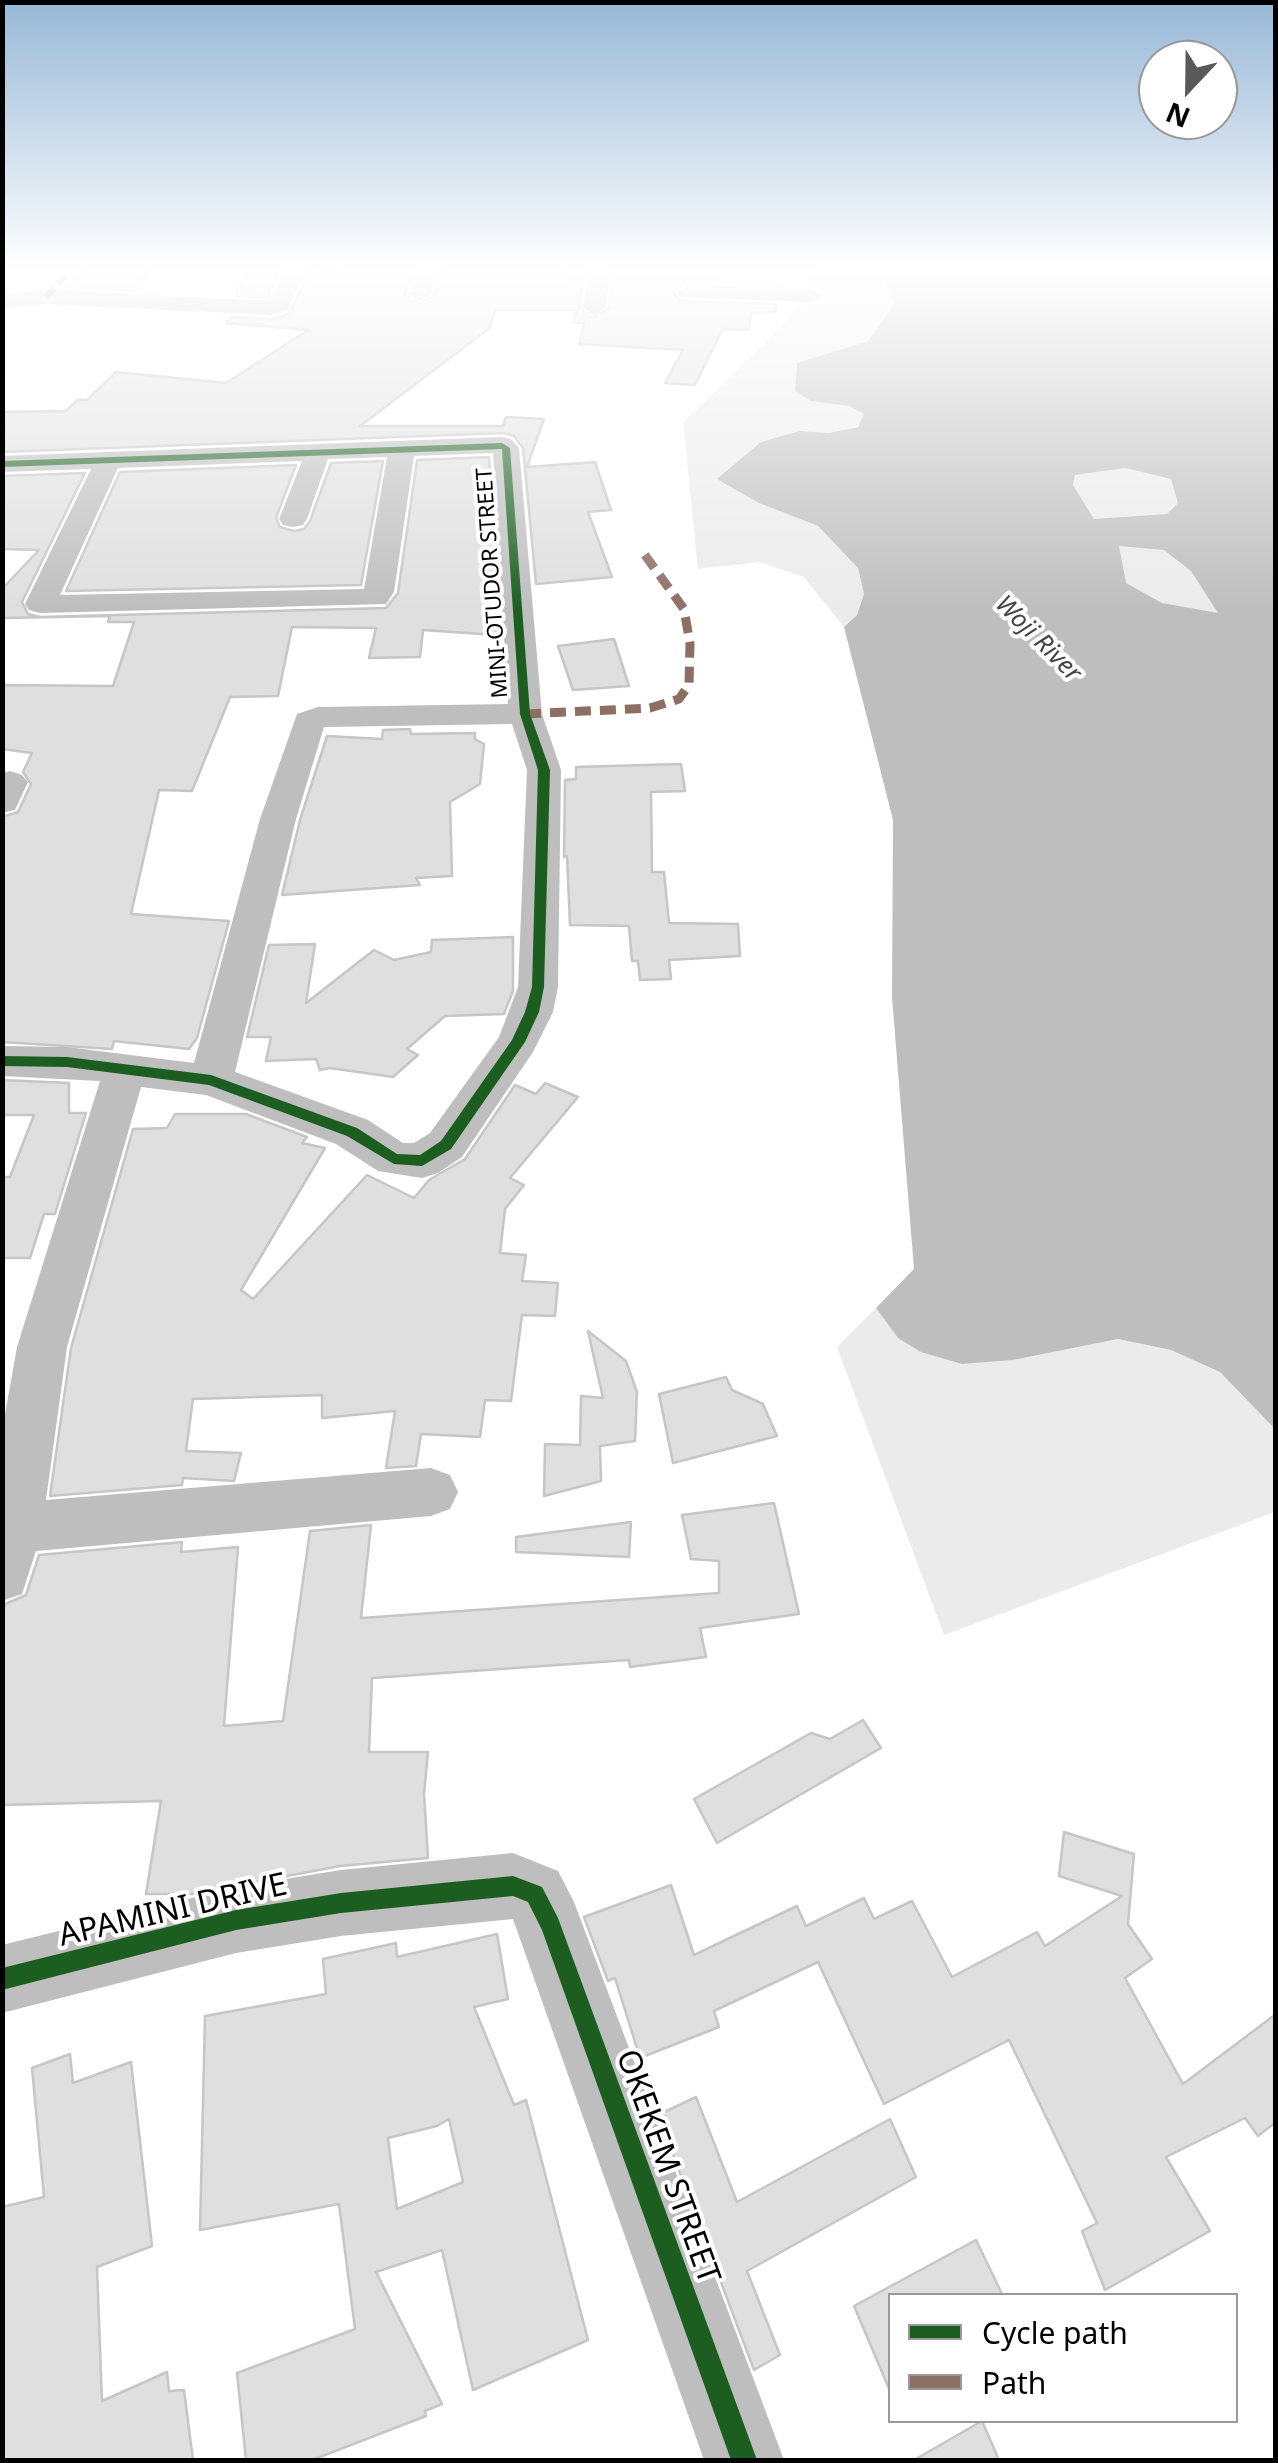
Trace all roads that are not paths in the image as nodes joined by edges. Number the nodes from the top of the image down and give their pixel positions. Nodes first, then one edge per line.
1 (402, 448) junction
2 (318, 452) junction
3 (109, 459) junction
4 (2, 464) edge
5 (293, 519) dead end
6 (525, 714) junction
7 (2, 1061) edge
8 (124, 1072) junction
9 (212, 1080) junction
10 (22, 1350) edge
11 (431, 1492) dead end
12 (8, 1551) edge
13 (535, 1894) joint
14 (2, 1980) edge
15 (744, 2460) edge

1 - 2 street, MINI-OTUDOR STREET
1 - 3 street
1 - 6 street, MINI-OTUDOR STREET
2 - 3 street, MINI-OTUDOR STREET
2 - 5 street
3 - 4 street, MINI-OTUDOR STREET
6 - 9 street
6 - 9 street, MINI-OTUDOR STREET
7 - 8 street, MINI-OTUDOR STREET
8 - 9 street, MINI-OTUDOR STREET
8 - 10 street
10 - 12 street
11 - 12 street
13 - 14 street, APAMINI DRIVE
13 - 15 street, OKEKEM STREET

